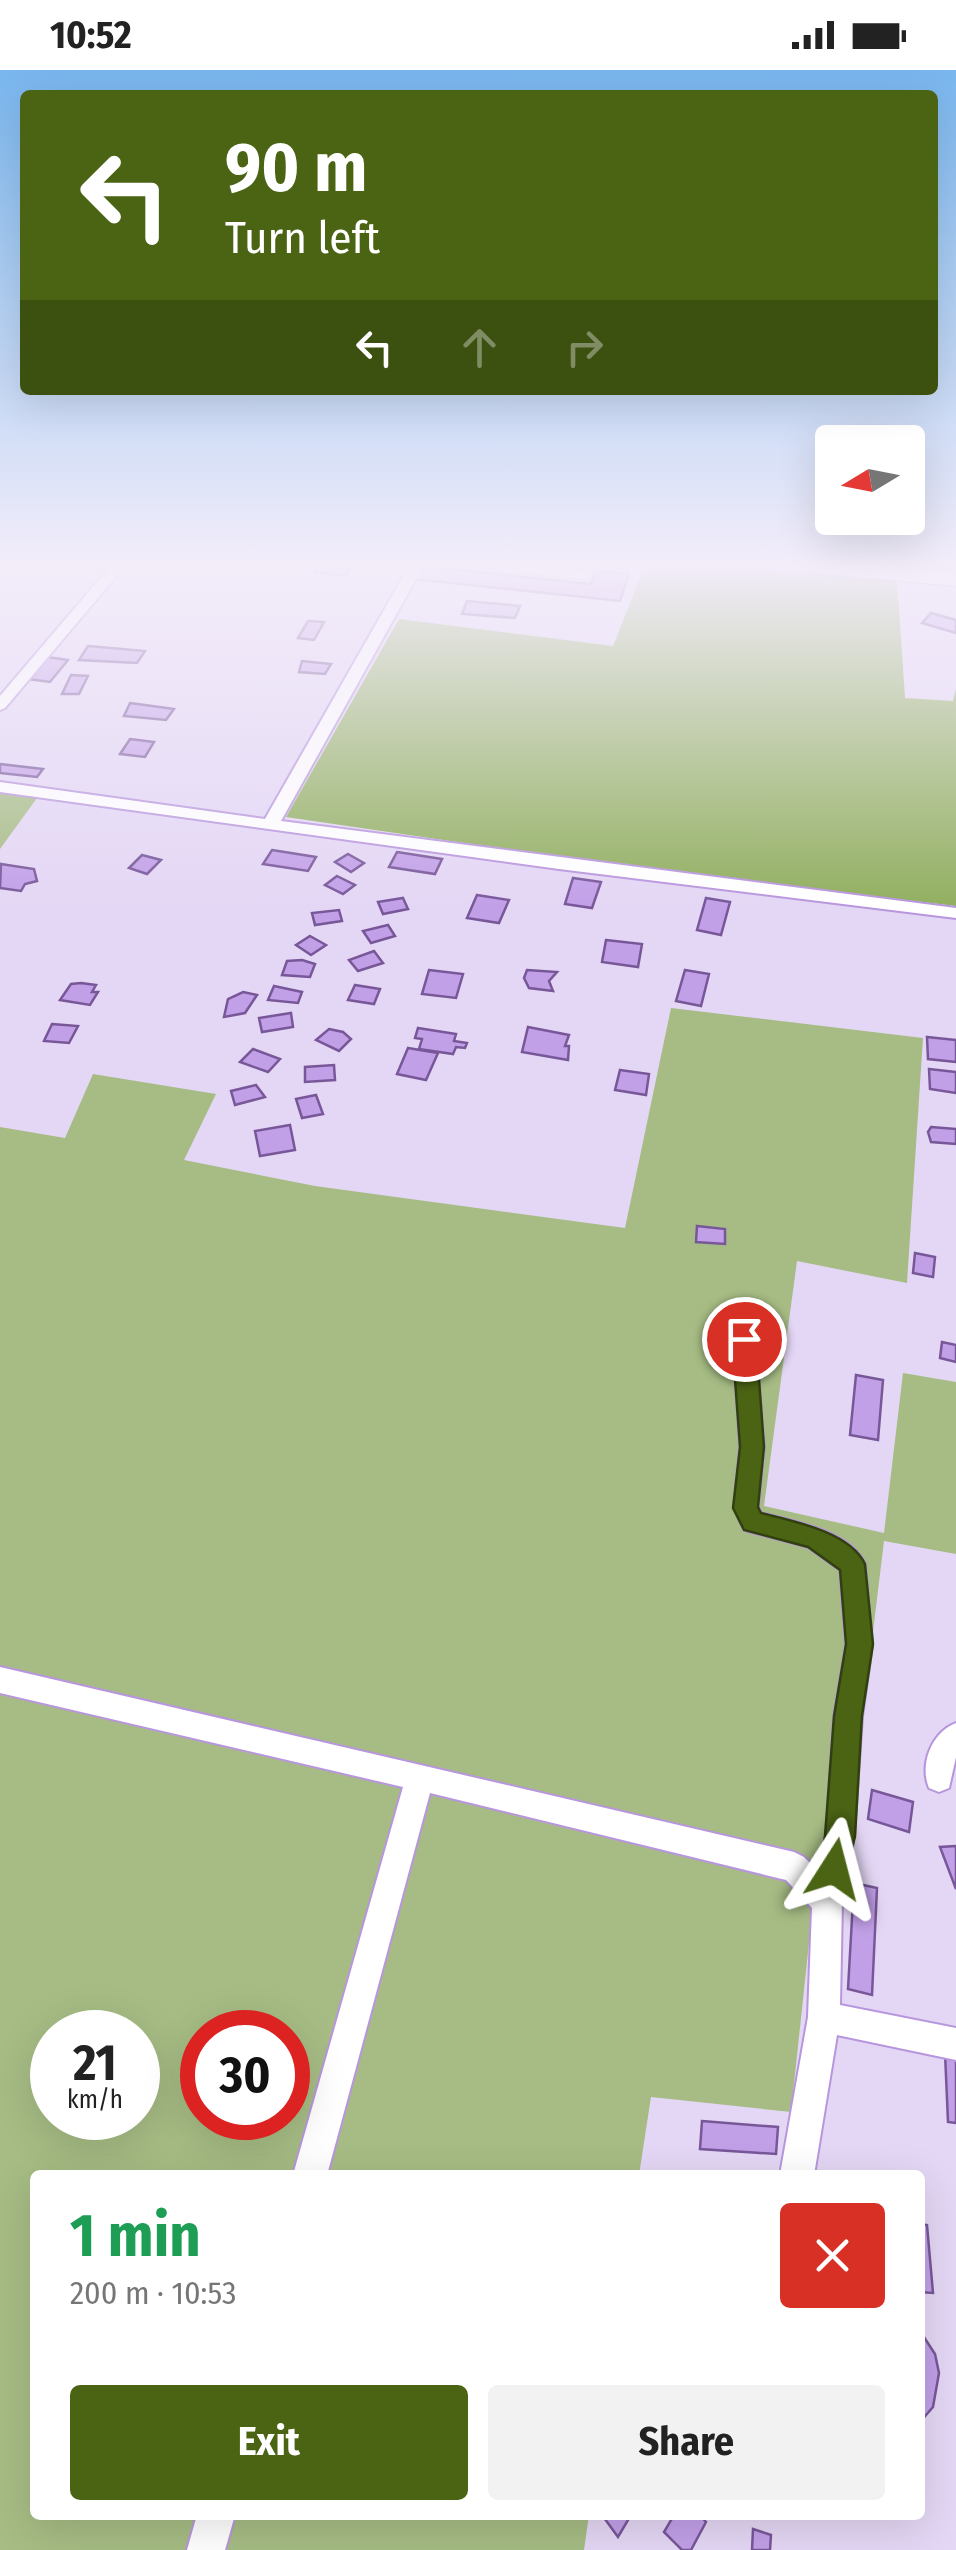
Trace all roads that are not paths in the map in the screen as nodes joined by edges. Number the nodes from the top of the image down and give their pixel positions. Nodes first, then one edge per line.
1 (24, 677) edge
2 (353, 677) edge
3 (0, 705) edge
4 (0, 787) edge
5 (271, 822) junction
6 (956, 913) edge
7 (744, 1339) dead end
8 (0, 1680) edge
9 (956, 1736) edge
10 (420, 1777) junction
11 (939, 1778) dead end
12 (827, 1902) junction
13 (824, 2016) junction
14 (956, 2044) edge
15 (311, 2170) edge
16 (798, 2170) edge
17 (215, 2520) edge
18 (206, 2550) edge

1 - 3 street
2 - 5 street
4 - 5 street
5 - 6 street
7 - 12 street
8 - 10 street
9 - 11 street
10 - 12 street
10 - 15 street
12 - 13 street
13 - 14 street
13 - 16 street
17 - 18 street

